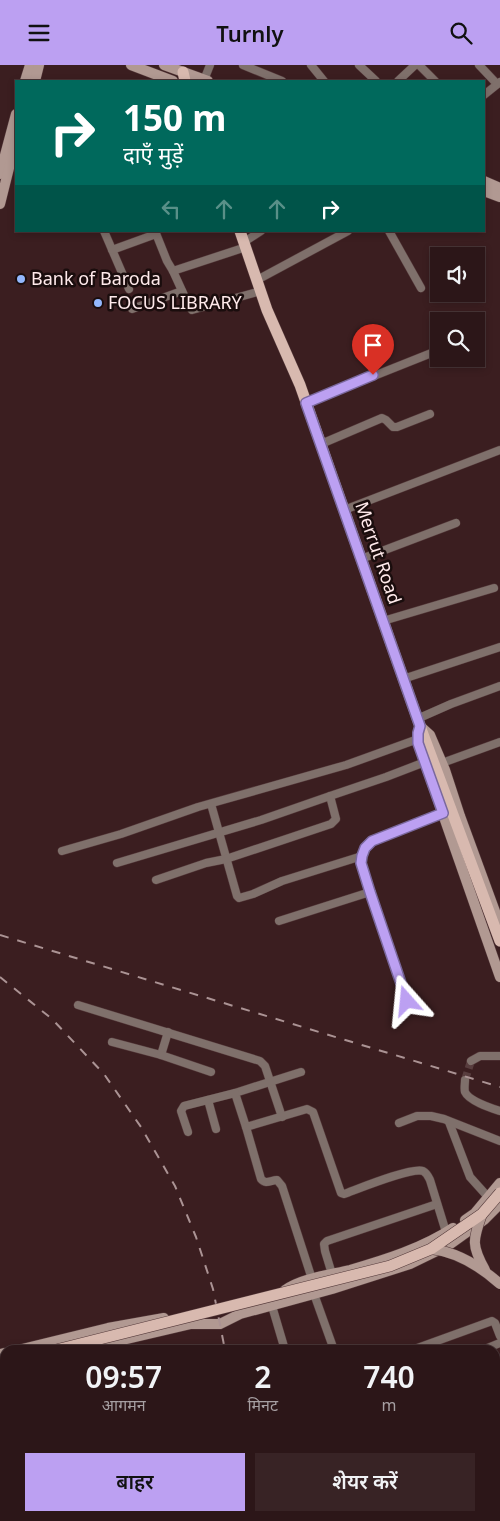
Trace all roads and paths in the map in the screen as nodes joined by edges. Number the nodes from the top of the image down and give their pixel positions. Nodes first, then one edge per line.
1 (30, 65) edge
2 (39, 65) edge
3 (130, 65) edge
4 (164, 65) edge
5 (210, 65) edge
6 (243, 65) edge
7 (311, 65) edge
8 (359, 65) edge
9 (415, 65) edge
10 (419, 65) edge
11 (479, 65) edge
12 (185, 73) edge
13 (25, 80) edge
14 (35, 80) edge
15 (170, 80) edge
16 (203, 80) edge
17 (206, 80) edge
18 (280, 80) edge
19 (323, 80) edge
20 (375, 80) edge
21 (399, 80) edge
22 (434, 80) edge
23 (499, 83) edge
24 (485, 94) edge
25 (15, 118) edge
26 (15, 145) edge
27 (0, 174) edge
28 (485, 181) edge
29 (500, 188) edge
30 (485, 191) edge
31 (500, 197) edge
32 (0, 204) edge
33 (104, 232) edge
34 (260, 232) edge
35 (346, 232) edge
36 (390, 232) edge
37 (156, 233) edge
38 (243, 240) edge
39 (112, 250) junction
40 (173, 271) junction
41 (259, 285) junction
42 (421, 288) dead end
43 (129, 289) dead end
44 (182, 291) junction
45 (132, 309) dead end
46 (430, 354) edge
47 (306, 403) junction
48 (430, 414) dead end
49 (321, 444) junction
50 (500, 450) edge
51 (344, 510) junction
52 (456, 523) dead end
53 (361, 559) junction
54 (494, 588) dead end
55 (383, 621) junction
56 (500, 647) edge
57 (403, 679) junction
58 (500, 686) edge
59 (418, 722) junction
60 (418, 739) junction
61 (500, 742) edge
62 (425, 762) junction
63 (442, 763) junction
64 (330, 797) junction
65 (210, 804) junction
66 (443, 813) junction
67 (218, 832) junction
68 (62, 851) dead end
69 (362, 856) junction
70 (226, 859) junction
71 (117, 863) dead end
72 (156, 880) dead end
73 (370, 892) junction
74 (279, 921) dead end
75 (500, 925) edge
76 (500, 941) edge
77 (500, 977) edge
78 (407, 1001) dead end
79 (78, 1005) dead end
80 (168, 1032) junction
81 (112, 1042) dead end
82 (161, 1055) junction
83 (500, 1056) edge
84 (471, 1061) dead end
85 (211, 1072) dead end
86 (301, 1072) dead end
87 (465, 1080) tunnel mouth
88 (270, 1082) junction
89 (235, 1093) junction
90 (208, 1100) junction
91 (500, 1111) edge
92 (282, 1117) junction
93 (449, 1121) junction
94 (398, 1123) dead end
95 (246, 1127) junction
96 (216, 1129) dead end
97 (188, 1132) dead end
98 (500, 1141) edge
99 (500, 1183) edge
100 (500, 1193) edge
101 (488, 1197) junction
102 (437, 1204) junction
103 (500, 1204) edge
104 (482, 1214) junction
105 (460, 1223) junction
106 (444, 1233) junction
107 (465, 1233) junction
108 (451, 1243) junction
109 (431, 1249) junction
110 (485, 1271) junction
111 (332, 1274) junction
112 (312, 1279) junction
113 (500, 1283) edge
114 (500, 1290) edge
115 (314, 1294) junction
116 (272, 1305) junction
117 (191, 1324) junction
118 (500, 1336) edge
119 (39, 1345) edge
120 (76, 1345) edge
121 (101, 1345) edge
122 (284, 1345) edge
123 (332, 1345) edge
124 (426, 1345) edge

1 - 13 street
2 - 14 street
3 - 15 street
4 - 12 street
5 - 17 street
6 - 18 street
7 - 19 street
8 - 20 street
9 - 21 street
10 - 22 street
11 - 23 street
12 - 16 street
23 - 24 street
25 - 27 street
26 - 32 street
28 - 29 street
30 - 31 street
33 - 39 street
34 - 38 street
35 - 41 street
36 - 42 street
37 - 39 street
37 - 40 street
38 - 40 street
38 - 41 main road, Merrut Road
39 - 43 street
40 - 44 street
41 - 44 street
41 - 47 main road, Merrut Road
44 - 45 street
46 - 47 street
47 - 49 main road, Merrut Road
48 - 49 street
49 - 51 main road, Merrut Road
50 - 51 street
51 - 53 main road, Merrut Road
52 - 53 street
53 - 55 main road, Merrut Road
54 - 55 street
55 - 57 main road, Merrut Road
56 - 57 street
57 - 59 main road, Merrut Road
58 - 59 street
59 - 60 street
59 - 63 street
59 - 76 main road, Merrut Road
60 - 62 street
60 - 65 street
61 - 63 street
62 - 64 street
62 - 66 street
63 - 75 street
64 - 67 street
64 - 70 street
65 - 67 street
65 - 68 street
66 - 69 street
66 - 77 street
67 - 70 street
67 - 71 street
69 - 70 street
69 - 73 street
70 - 72 street
73 - 74 street
73 - 78 street
79 - 80 street
80 - 82 street
80 - 88 street
81 - 82 street
82 - 85 street
83 - 84 street
86 - 88 street
87 - 91 street
88 - 89 street
88 - 92 street
89 - 90 street
89 - 95 street
90 - 96 street
90 - 97 street
92 - 95 street
92 - 102 street
93 - 94 street
93 - 98 street
93 - 101 street
95 - 112 street
99 - 101 street
100 - 104 main road, bridge
101 - 105 street
102 - 106 street
102 - 111 street
103 - 107 street
104 - 109 main road, bridge
104 - 110 street, bridge
105 - 106 street
105 - 107 street
106 - 108 street
106 - 111 street
107 - 108 street
107 - 113 street
108 - 114 street
108 - 115 street
109 - 110 street, bridge
109 - 120 main road, bridge
110 - 113 street, bridge
111 - 112 street
112 - 116 street
115 - 116 street
115 - 123 street
116 - 117 street
116 - 122 street
117 - 119 street
117 - 121 street
118 - 124 street

